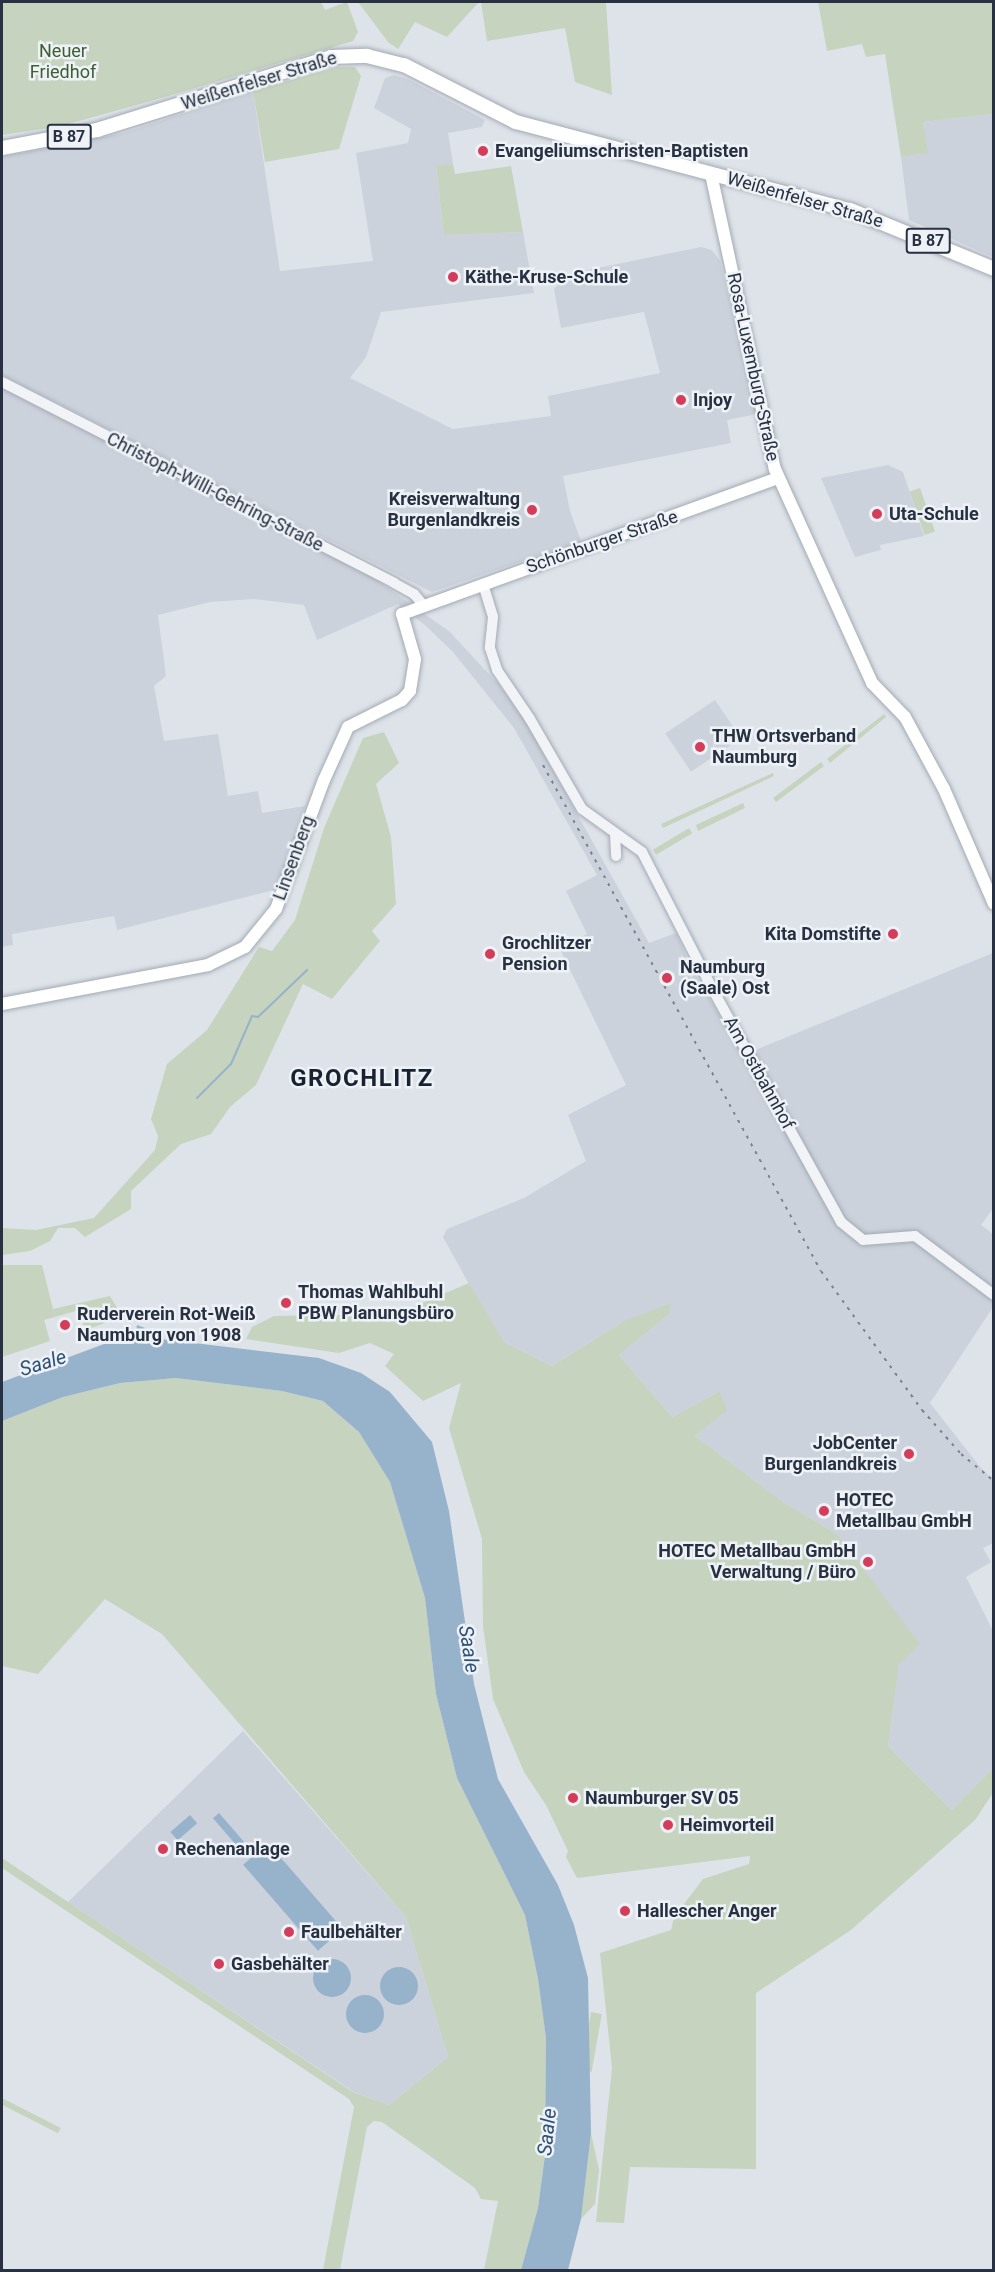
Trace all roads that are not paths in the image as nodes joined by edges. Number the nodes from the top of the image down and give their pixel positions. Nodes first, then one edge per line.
1 (2, 148) edge
2 (711, 174) junction
3 (993, 268) edge
4 (2, 382) edge
5 (778, 478) junction
6 (483, 584) junction
7 (424, 606) junction
8 (615, 834) junction
9 (616, 856) dead end
10 (993, 904) edge
11 (2, 1004) edge
12 (993, 1295) edge

1 - 2 main road, Weißenfelser Straße / B 87
2 - 3 main road, Weißenfelser Straße / B 87
2 - 5 main road, Rosa-Luxemburg-Straße
4 - 7 street, Christoph-Willi-Gehring-Straße
5 - 6 main road, Schönburger Straße
5 - 10 main road, Rosa-Luxemburg-Straße
6 - 7 main road, Schönburger Straße
6 - 8 street
7 - 11 main road, Linsenberg
8 - 9 street
8 - 12 street, Am Ostbahnhof

